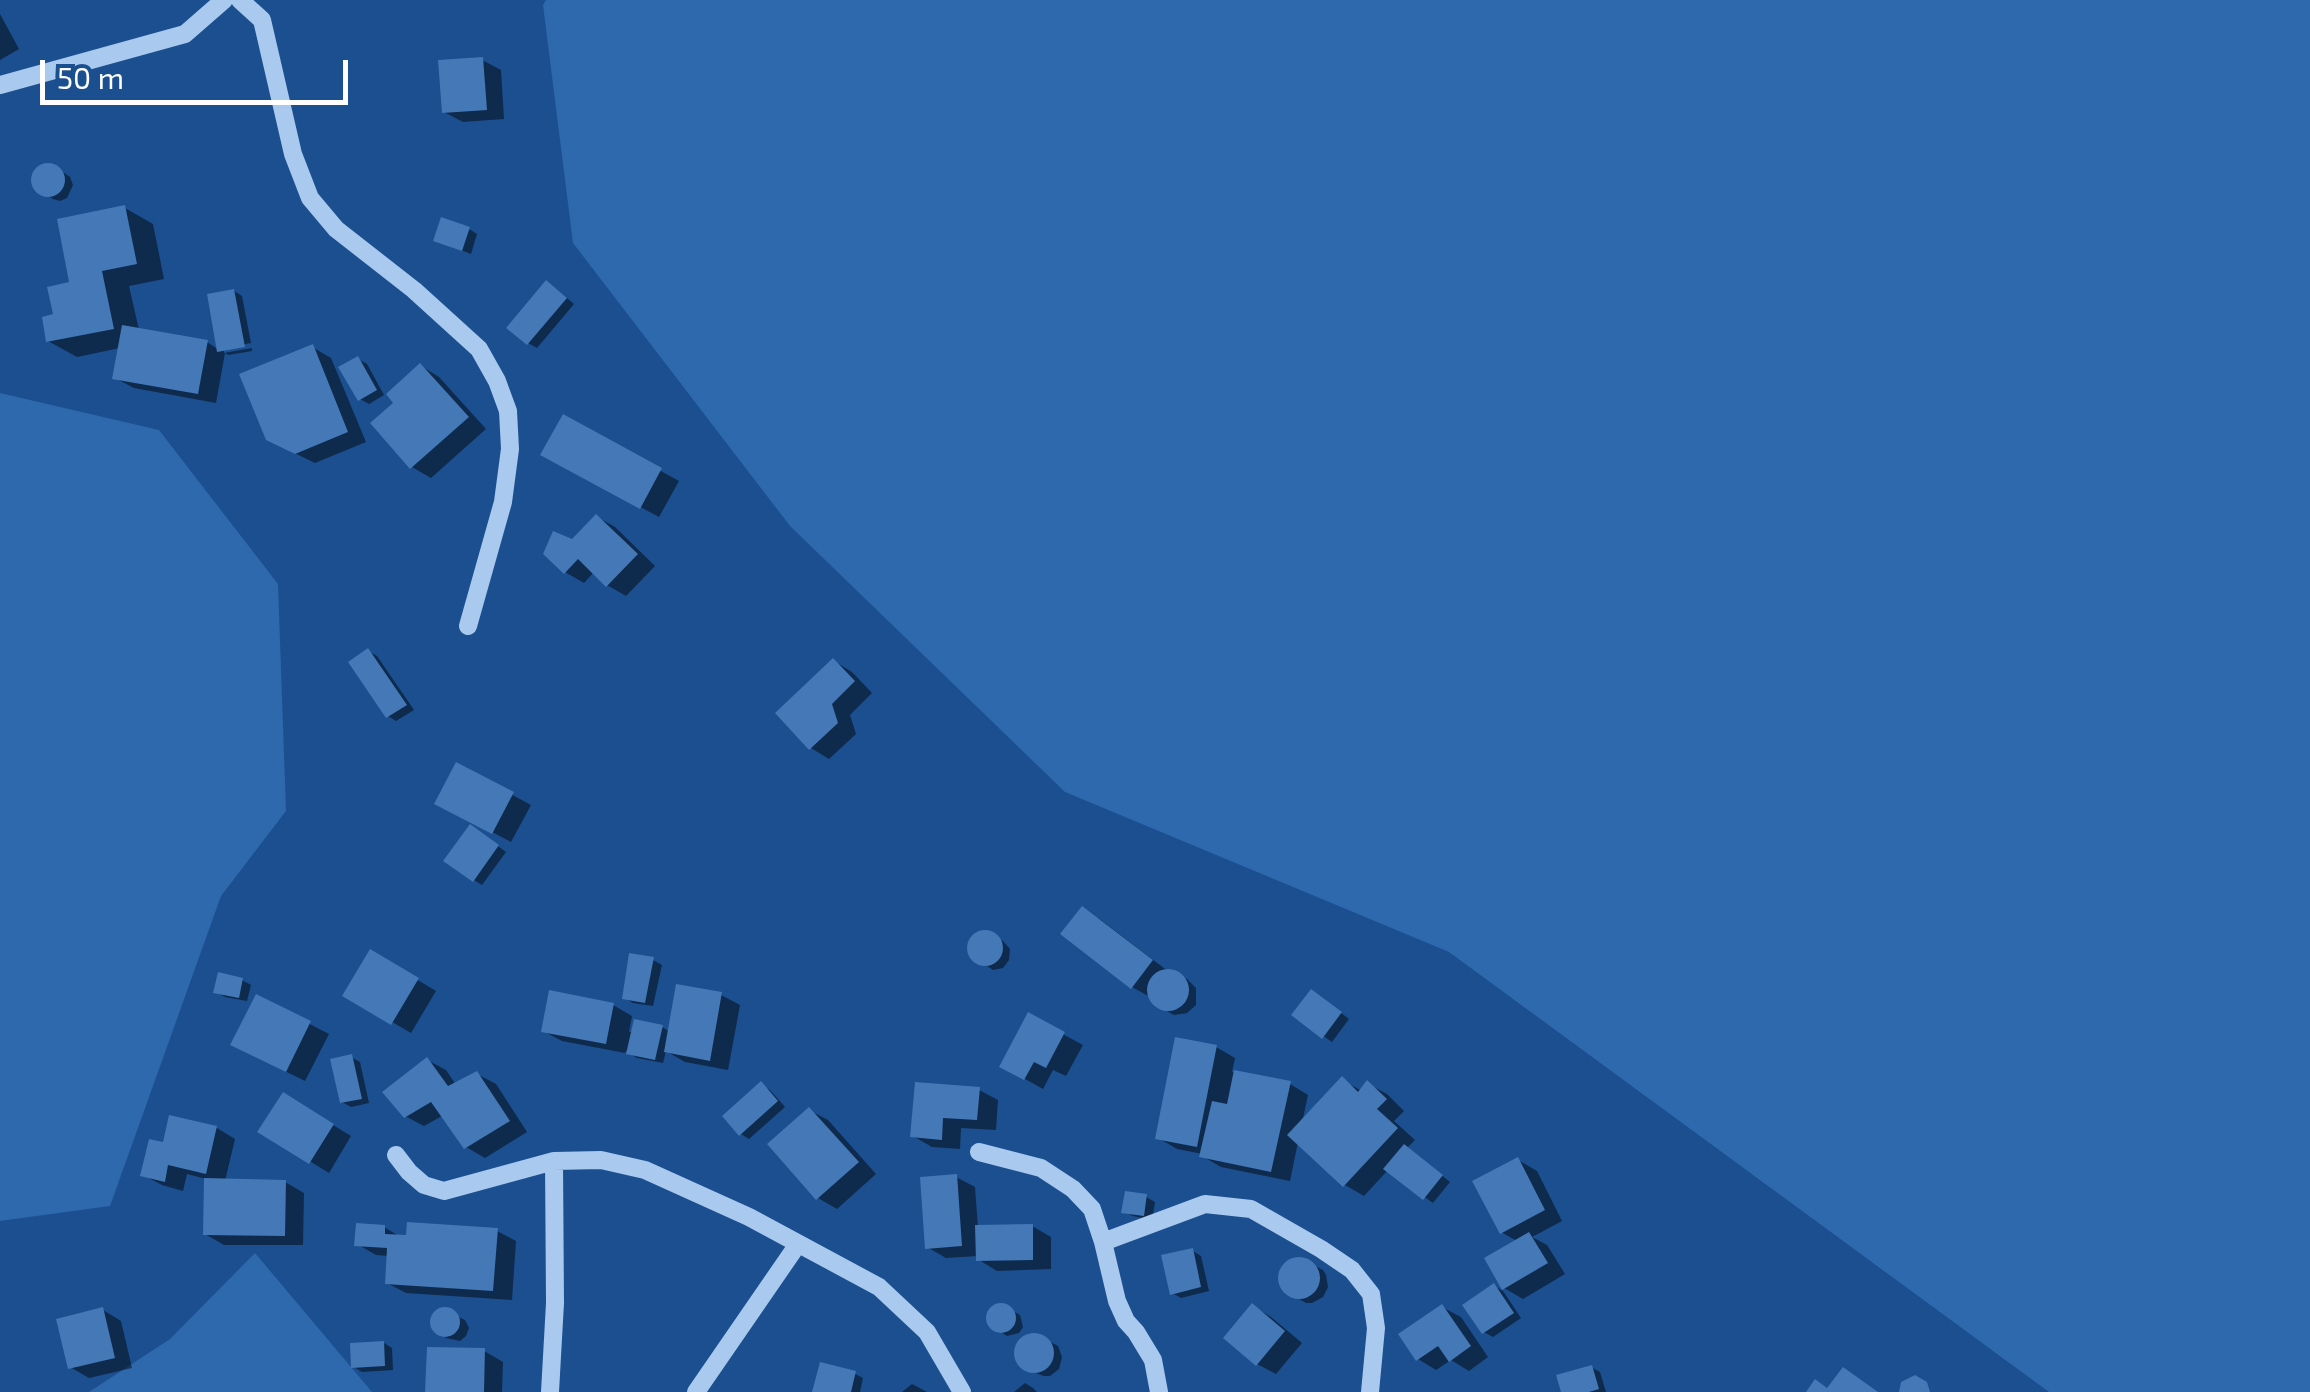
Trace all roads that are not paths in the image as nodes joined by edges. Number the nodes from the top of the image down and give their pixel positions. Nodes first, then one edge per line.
1 (224, 0) edge
2 (240, 0) edge
3 (0, 85) edge
4 (468, 626) dead end
5 (979, 1152) dead end
6 (396, 1155) dead end
7 (554, 1161) junction
8 (1103, 1242) junction
9 (798, 1244) junction
10 (550, 1392) edge
11 (696, 1392) edge
12 (962, 1392) edge
13 (1159, 1392) edge
14 (1370, 1392) edge

1 - 3 street
2 - 4 street
5 - 8 street
6 - 7 street
7 - 9 street
7 - 10 street
8 - 13 street
8 - 14 street
9 - 11 street
9 - 12 street

